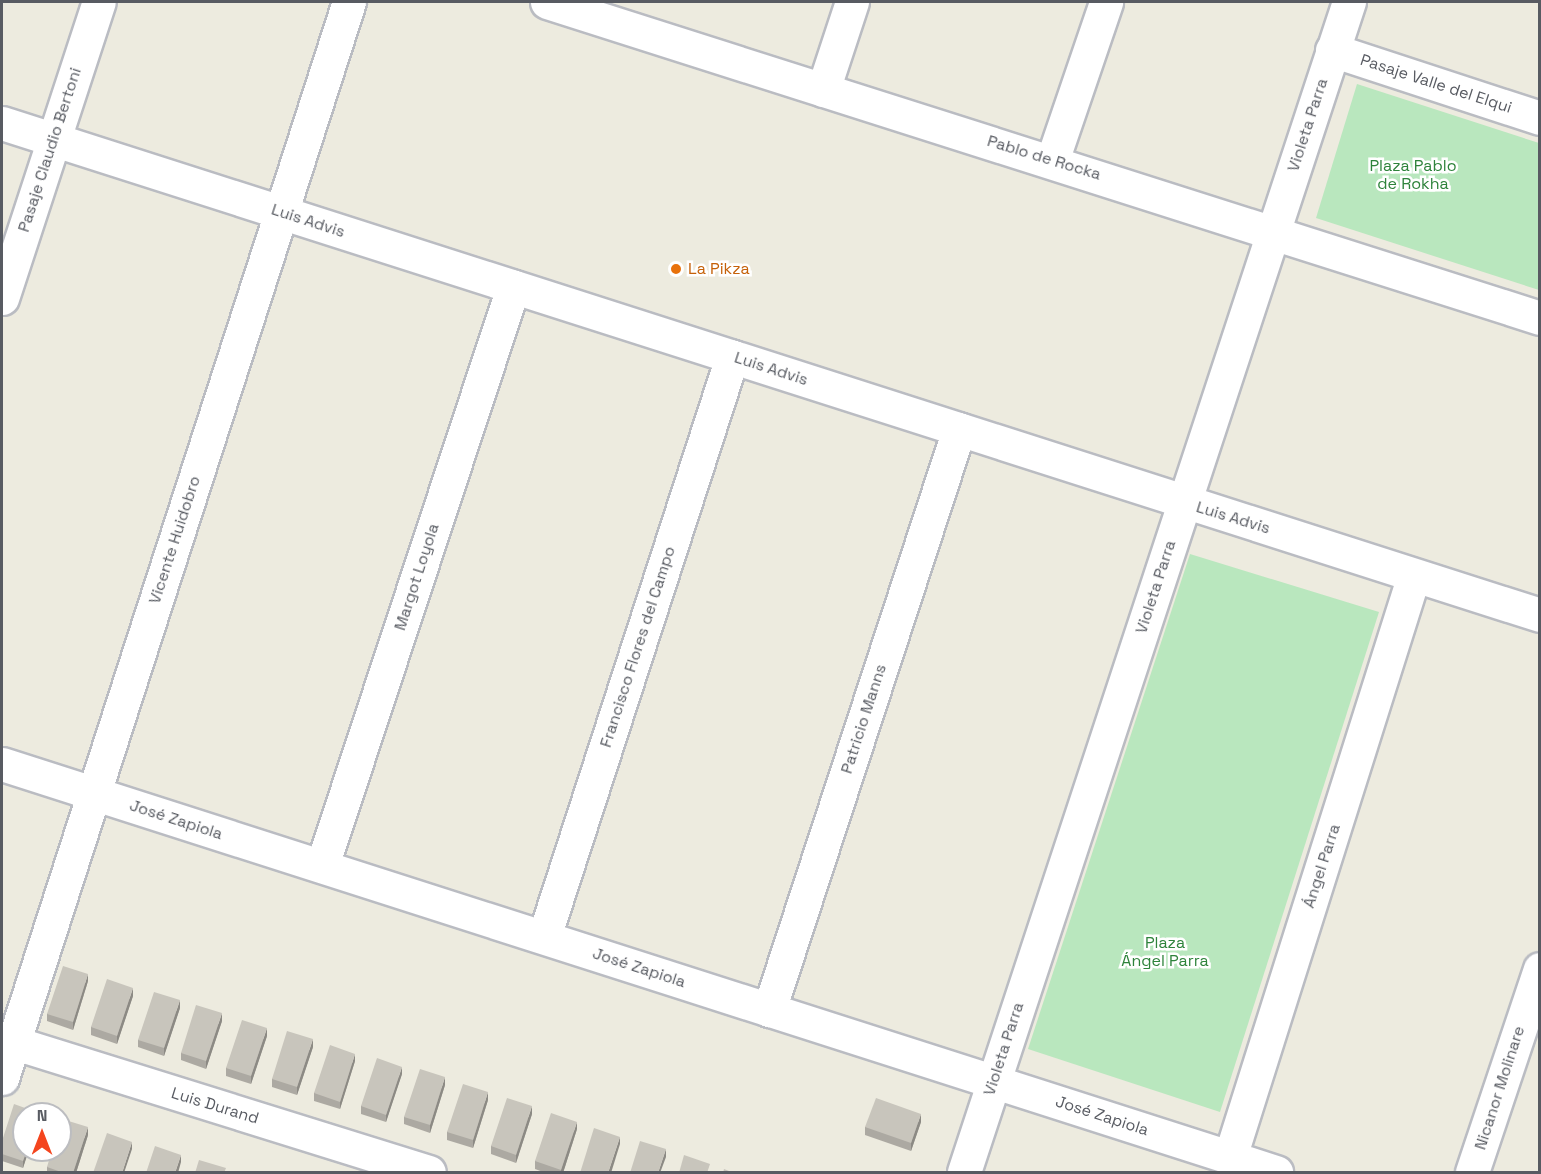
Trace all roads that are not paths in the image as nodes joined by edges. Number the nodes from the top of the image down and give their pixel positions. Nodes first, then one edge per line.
1 (99, 2) edge
2 (349, 2) edge
3 (547, 2) edge
4 (852, 2) edge
5 (1106, 2) edge
6 (1349, 2) edge
7 (1332, 50) junction
8 (823, 90) junction
9 (1539, 118) edge
10 (2, 123) edge
11 (54, 140) junction
12 (1052, 161) junction
13 (281, 212) junction
14 (1274, 232) junction
15 (513, 287) junction
16 (2, 298) edge
17 (1539, 318) edge
18 (732, 357) junction
19 (959, 429) junction
20 (1184, 503) junction
21 (1414, 575) junction
22 (1539, 615) edge
23 (2, 764) edge
24 (93, 793) junction
25 (322, 866) junction
26 (544, 937) junction
27 (1539, 969) edge
28 (769, 1010) junction
29 (7, 1041) edge
30 (2, 1078) edge
31 (994, 1082) junction
32 (1230, 1157) junction
33 (429, 1173) edge
34 (963, 1173) edge
35 (1276, 1173) edge
36 (1472, 1173) edge

1 - 11 street, Pasaje Claudio Bertoni
2 - 13 street, Vicente Huidobro
3 - 8 street, Pablo de Rocka
4 - 8 street
5 - 12 street
6 - 7 street, Violeta Parra
7 - 9 street, Pasaje Valle del Elqui
7 - 14 street, Violeta Parra
8 - 12 street, Pablo de Rocka
10 - 11 street, Luis Advis
11 - 13 street, Luis Advis
11 - 16 street, Pasaje Claudio Bertoni
12 - 14 street, Pablo de Rocka
13 - 15 street, Luis Advis
13 - 24 street, Vicente Huidobro
14 - 17 street, Pablo de Rocka
14 - 20 street, Violeta Parra
15 - 18 street, Luis Advis
15 - 25 street, Margot Loyola
18 - 19 street, Luis Advis
18 - 26 street, Francisco Flores del Campo
19 - 20 street, Luis Advis
19 - 28 street, Patricio Manns
20 - 21 street, Luis Advis
20 - 31 street, Violeta Parra
21 - 22 street, Luis Advis
21 - 32 street, Ángel Parra
23 - 24 street, José Zapiola
24 - 25 street, José Zapiola
24 - 29 street, Vicente Huidobro
25 - 26 street, José Zapiola
26 - 28 street, José Zapiola
27 - 36 street, Nicanor Molinare
28 - 31 street, José Zapiola
29 - 30 street, Vicente Huidobro
29 - 33 street, Luis Durand
31 - 32 street, José Zapiola
31 - 34 street, Violeta Parra
32 - 35 street, José Zapiola

